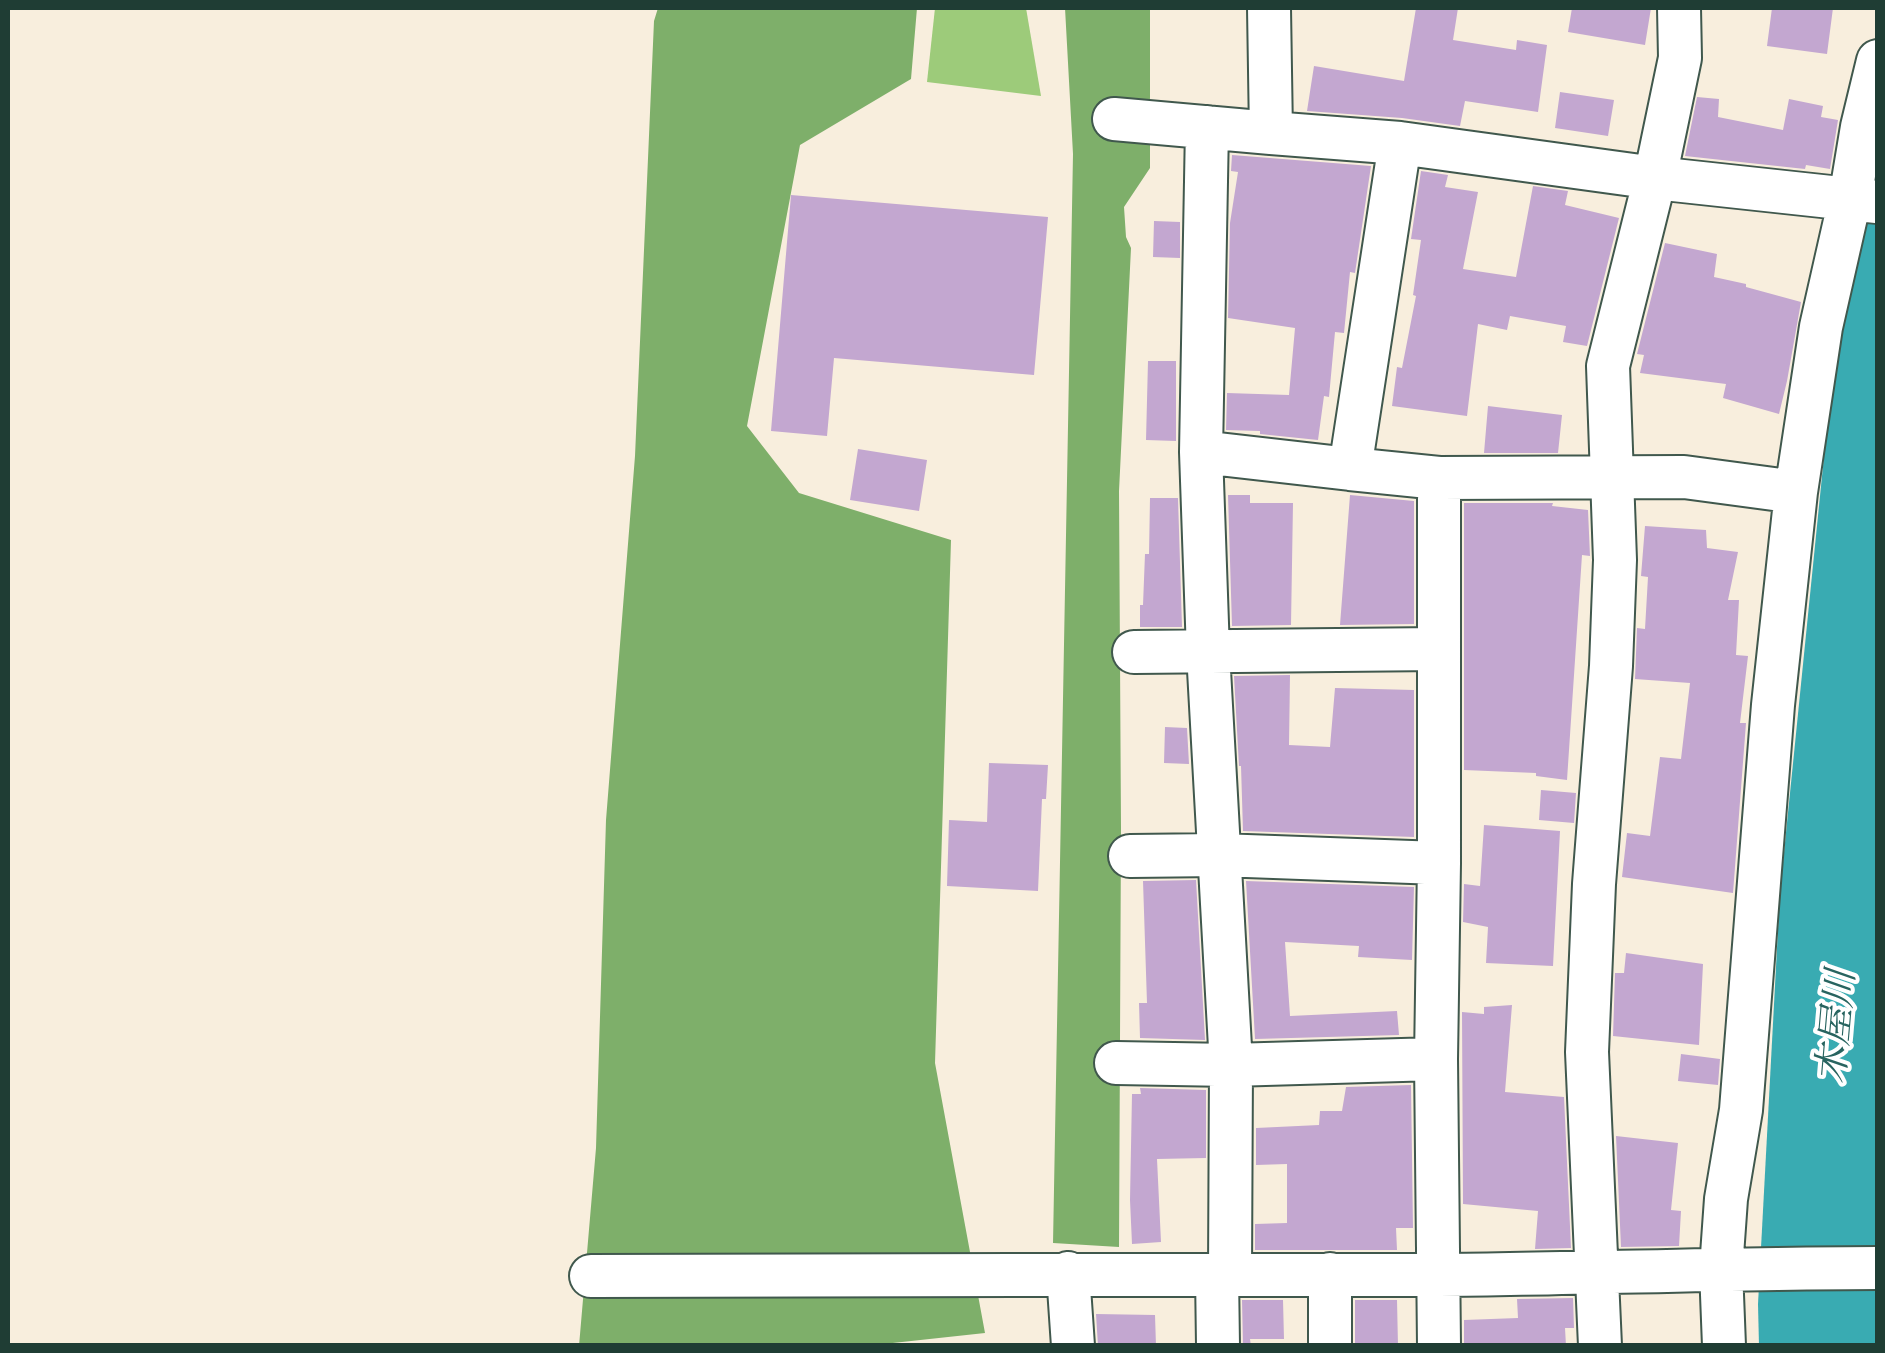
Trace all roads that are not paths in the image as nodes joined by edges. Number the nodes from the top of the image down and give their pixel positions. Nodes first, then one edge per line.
1 (1269, 8) edge
2 (1678, 8) edge
3 (1878, 61) edge
4 (1114, 119) dead end
5 (1207, 127) junction
6 (1270, 133) junction
7 (1400, 143) junction
8 (1655, 178) junction
9 (1864, 201) edge
10 (1201, 452) junction
11 (1350, 470) junction
12 (1440, 478) junction
13 (1610, 478) junction
14 (1796, 492) junction
15 (1439, 649) junction
16 (1134, 652) dead end
17 (1208, 652) junction
18 (1219, 855) junction
19 (1130, 856) dead end
20 (1440, 864) junction
21 (1436, 1060) junction
22 (1116, 1063) dead end
23 (1231, 1065) junction
24 (1732, 1268) junction
25 (1878, 1268) edge
26 (1595, 1273) junction
27 (1068, 1274) junction
28 (1223, 1274) junction
29 (1330, 1274) junction
30 (1437, 1275) junction
31 (591, 1276) dead end
32 (1073, 1346) edge
33 (1218, 1346) edge
34 (1330, 1346) edge
35 (1439, 1346) edge
36 (1600, 1346) edge
37 (1724, 1346) edge

1 - 6 street
2 - 8 street
3 - 9 street
4 - 5 street
5 - 6 street
5 - 10 street
6 - 7 street
7 - 8 street
7 - 11 street
8 - 9 street
8 - 13 street
9 - 14 street
10 - 11 street
10 - 17 street
11 - 12 street
12 - 13 street
12 - 15 street
13 - 14 street
13 - 26 street
14 - 24 street
15 - 17 street
15 - 20 street
16 - 17 street
17 - 18 street
18 - 19 street
18 - 20 street
18 - 23 street
20 - 21 street
21 - 23 street
21 - 30 street
22 - 23 street
23 - 28 street
24 - 25 street
24 - 26 street
24 - 37 street
26 - 30 street
26 - 36 street
27 - 28 street
27 - 31 street
27 - 32 street
28 - 29 street
28 - 33 street
29 - 30 street
29 - 34 street
30 - 35 street

